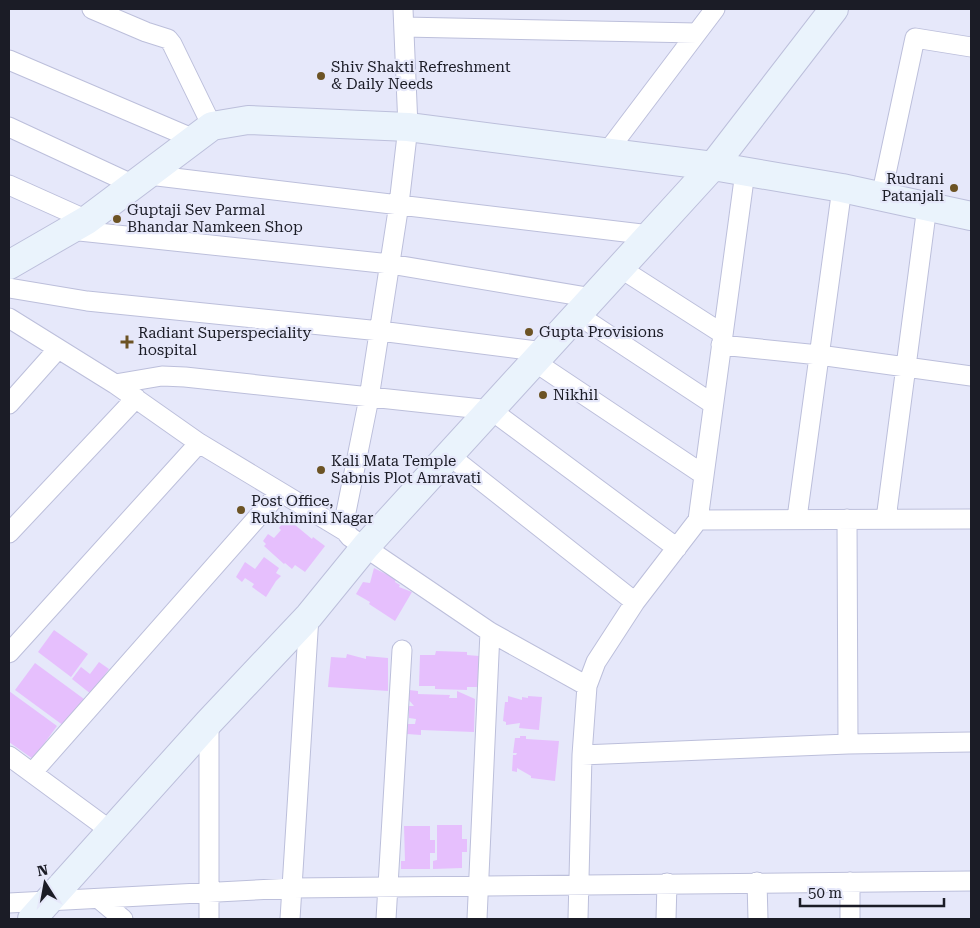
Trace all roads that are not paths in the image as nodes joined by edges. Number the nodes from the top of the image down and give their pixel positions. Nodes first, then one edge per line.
1 (92, 9) edge
2 (715, 9) edge
3 (834, 9) edge
4 (404, 18) edge
5 (697, 33) junction
6 (971, 47) edge
7 (9, 60) edge
8 (9, 127) edge
9 (408, 127) junction
10 (203, 132) junction
11 (607, 152) junction
12 (713, 166) junction
13 (745, 172) junction
14 (141, 180) junction
15 (9, 185) edge
16 (842, 188) junction
17 (881, 197) junction
18 (399, 204) junction
19 (927, 206) junction
20 (971, 216) edge
21 (78, 225) junction
22 (650, 235) junction
23 (390, 264) junction
24 (9, 265) edge
25 (620, 268) junction
26 (9, 288) edge
27 (585, 307) junction
28 (9, 318) edge
29 (380, 331) junction
30 (722, 340) junction
31 (57, 350) junction
32 (819, 355) junction
33 (539, 357) junction
34 (906, 366) junction
35 (971, 376) edge
36 (115, 384) junction
37 (136, 398) junction
38 (369, 398) junction
39 (9, 404) edge
40 (713, 404) junction
41 (491, 410) junction
42 (199, 443) junction
43 (450, 456) junction
44 (704, 475) junction
45 (279, 493) junction
46 (797, 518) junction
47 (847, 519) junction
48 (886, 519) junction
49 (971, 519) edge
50 (698, 520) junction
51 (9, 533) edge
52 (356, 539) junction
53 (677, 548) junction
54 (635, 602) junction
55 (309, 616) junction
56 (490, 632) junction
57 (402, 650) dead end
58 (9, 653) edge
59 (587, 686) junction
60 (209, 722) junction
61 (971, 742) edge
62 (848, 744) junction
63 (582, 755) junction
64 (9, 756) edge
65 (32, 773) junction
66 (110, 831) junction
67 (971, 881) edge
68 (757, 882) junction
69 (850, 882) junction
70 (667, 883) junction
71 (478, 885) junction
72 (580, 886) junction
73 (293, 888) junction
74 (386, 888) junction
75 (209, 891) junction
76 (99, 899) junction
77 (9, 903) edge
78 (39, 911) edge
79 (123, 919) edge
80 (209, 919) edge
81 (290, 919) edge
82 (386, 919) edge
83 (477, 919) edge
84 (578, 919) edge
85 (666, 919) edge
86 (758, 919) edge
87 (850, 919) edge

1 - 10 street
2 - 5 street
3 - 12 street
4 - 5 street
4 - 9 street
5 - 11 street
6 - 17 street
7 - 10 street
8 - 14 street
9 - 10 street
9 - 11 street
9 - 18 street
10 - 14 street
11 - 12 street
12 - 13 street
12 - 22 street
13 - 16 street
13 - 30 street
14 - 18 street
14 - 21 street
15 - 21 street
16 - 17 street
16 - 32 street
17 - 19 street
18 - 22 street
18 - 23 street
19 - 20 street
19 - 34 street
21 - 23 street
21 - 24 street
22 - 25 street
23 - 27 street
23 - 29 street
25 - 27 street
25 - 30 street
26 - 29 street
27 - 33 street
27 - 40 street
28 - 31 street
29 - 33 street
29 - 38 street
30 - 32 street
30 - 40 street
31 - 36 street
31 - 39 street
32 - 34 street
32 - 46 street
33 - 41 street
33 - 44 street
34 - 35 street
34 - 48 street
36 - 37 street
36 - 38 street
37 - 42 street
37 - 51 street
38 - 41 street
38 - 52 street
40 - 44 street
41 - 43 street
41 - 53 street
42 - 45 street
42 - 58 street
43 - 52 street
43 - 54 street
44 - 50 street
45 - 52 street
45 - 65 street
46 - 47 street
46 - 50 street
47 - 48 street
47 - 62 street
48 - 49 street
50 - 53 street
52 - 55 street
52 - 56 street
53 - 54 street
54 - 59 street
55 - 60 street
55 - 73 street
56 - 59 street
56 - 71 street
57 - 74 street
59 - 63 street
60 - 66 street
60 - 75 street
61 - 62 street
62 - 63 street
63 - 72 street
64 - 65 street
65 - 66 street
66 - 78 street
67 - 69 street
68 - 69 street
68 - 70 street
68 - 86 street
69 - 87 street
70 - 72 street
70 - 85 street
71 - 72 street
71 - 74 street
71 - 83 street
72 - 84 street
73 - 74 street
73 - 75 street
73 - 81 street
74 - 82 street
75 - 76 street
75 - 80 street
76 - 78 street
76 - 79 street
77 - 78 street

